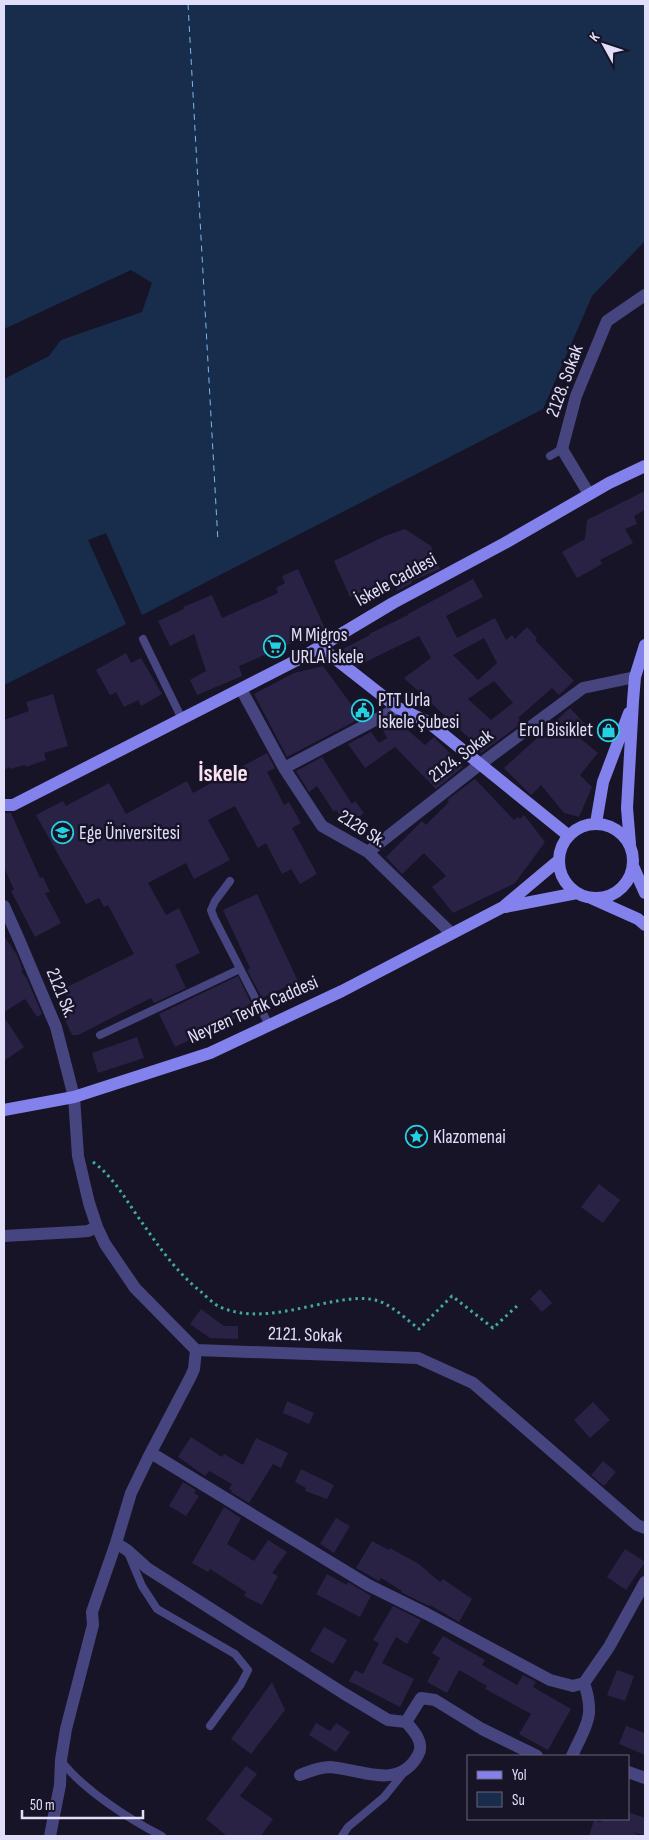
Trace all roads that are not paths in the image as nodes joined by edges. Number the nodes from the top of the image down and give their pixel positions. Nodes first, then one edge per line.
1 (645, 295) edge
2 (562, 449) junction
3 (550, 456) dead end
4 (645, 466) edge
5 (590, 494) junction
6 (143, 639) dead end
7 (645, 645) edge
8 (319, 646) junction
9 (635, 677) junction
10 (240, 689) junction
11 (633, 701) junction
12 (398, 708) junction
13 (182, 719) junction
14 (479, 765) junction
15 (284, 768) junction
16 (4, 805) edge
17 (596, 824) junction
18 (569, 836) junction
19 (630, 844) junction
20 (368, 852) junction
21 (559, 860) junction
22 (633, 866) junction
23 (230, 881) dead end
24 (645, 893) edge
25 (583, 895) junction
26 (4, 906) edge
27 (503, 907) junction
28 (645, 924) edge
29 (451, 933) junction
30 (240, 969) junction
31 (269, 1025) junction
32 (100, 1035) dead end
33 (74, 1097) junction
34 (4, 1110) edge
35 (98, 1227) junction
36 (4, 1236) edge
37 (196, 1350) junction
38 (151, 1453) junction
39 (645, 1528) edge
40 (116, 1543) junction
41 (127, 1550) junction
42 (645, 1582) edge
43 (584, 1683) junction
44 (406, 1722) junction
45 (210, 1726) dead end
46 (535, 1755) edge
47 (572, 1755) edge
48 (61, 1760) junction
49 (408, 1768) junction
50 (629, 1772) edge
51 (300, 1775) dead end
52 (645, 1778) edge
53 (50, 1836) edge
54 (162, 1836) edge
55 (342, 1836) edge

1 - 2 street, 2128. Sokak
2 - 3 lane
2 - 5 street
4 - 5 street, İskele Caddesi
5 - 8 street, İskele Caddesi
6 - 13 lane
7 - 9 street
8 - 10 street, İskele Caddesi
8 - 12 street
9 - 11 street
9 - 14 street, 2124. Sokak
10 - 13 street, İskele Caddesi
10 - 15 street, 2126 Sk.
11 - 17 street
11 - 19 street
12 - 14 street
12 - 15 street
13 - 16 street, İskele Caddesi
14 - 18 street
14 - 20 street, 2124. Sokak
15 - 20 street, 2126 Sk.
17 - 18 street
17 - 19 street
18 - 21 street
19 - 22 street
20 - 29 street, 2126 Sk.
21 - 25 street
21 - 27 street
22 - 24 street
22 - 25 street
23 - 30 lane
25 - 27 street
25 - 28 street
26 - 33 street, 2121 Sk.
27 - 29 street, Neyzen Tevfik Caddesi
29 - 31 street, Neyzen Tevfik Caddesi
30 - 31 lane
30 - 32 lane
31 - 33 street, Neyzen Tevfik Caddesi
33 - 34 street, Neyzen Tevfik Caddesi
33 - 35 street
35 - 36 street
35 - 37 street
37 - 38 street
37 - 39 street, 2121. Sokak
38 - 40 street
38 - 43 street
40 - 41 street
40 - 48 street
41 - 44 street
41 - 45 lane
42 - 43 street
43 - 47 street
44 - 46 street
44 - 49 street
48 - 53 street
48 - 54 lane
49 - 51 street
49 - 55 lane
50 - 52 street

